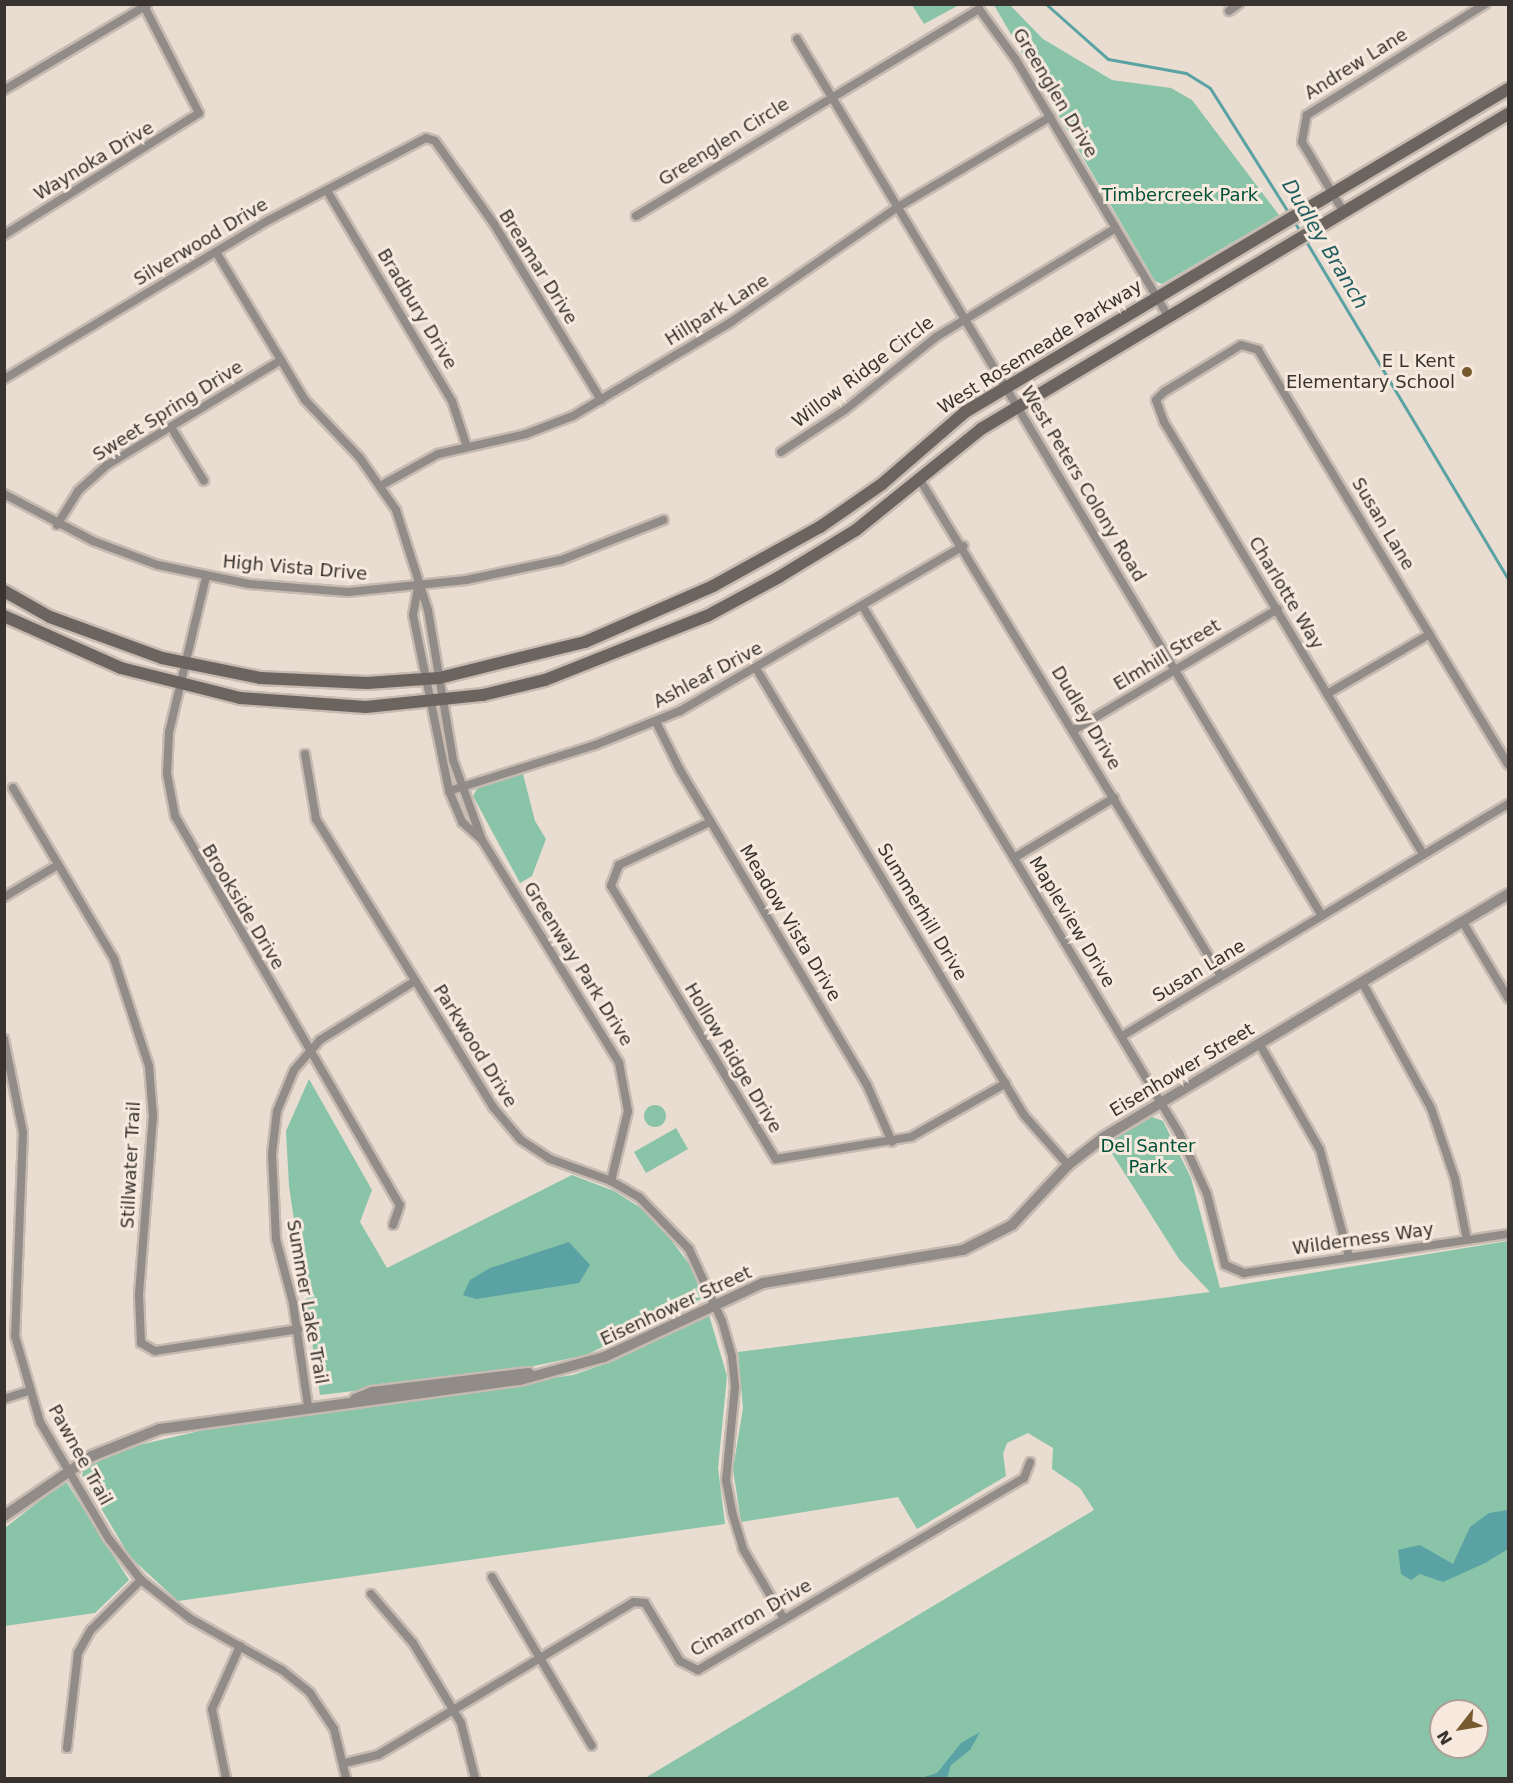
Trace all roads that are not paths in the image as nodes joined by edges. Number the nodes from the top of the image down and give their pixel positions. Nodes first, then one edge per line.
1 (1239, 4) edge
2 (1485, 4) edge
3 (145, 5) edge
4 (1229, 10) dead end
5 (797, 39) dead end
6 (1509, 89) edge
7 (4, 90) edge
8 (830, 95) junction
9 (1509, 114) edge
10 (1050, 117) junction
11 (417, 141) joint
12 (329, 194) junction
13 (1324, 196) junction
14 (898, 207) junction
15 (1337, 214) junction
16 (636, 216) dead end
17 (1116, 228) junction
18 (4, 235) edge
19 (216, 252) junction
20 (1156, 296) junction
21 (1168, 316) junction
22 (965, 319) junction
23 (280, 360) junction
24 (1207, 365) joint
25 (4, 379) edge
26 (1005, 387) junction
27 (601, 400) junction
28 (1016, 406) junction
29 (171, 427) junction
30 (467, 447) junction
31 (781, 452) dead end
32 (920, 480) junction
33 (204, 481) dead end
34 (382, 485) junction
35 (4, 494) edge
36 (663, 520) dead end
37 (57, 525) junction
38 (964, 546) junction
39 (206, 577) junction
40 (418, 587) junction
41 (4, 591) edge
42 (863, 607) junction
43 (1278, 609) junction
44 (4, 616) edge
45 (1430, 633) junction
46 (185, 663) junction
47 (757, 670) junction
48 (1175, 670) junction
49 (439, 678) junction
50 (426, 680) junction
51 (180, 686) junction
52 (1327, 694) junction
53 (443, 700) junction
54 (429, 702) junction
55 (656, 722) junction
56 (1074, 730) junction
57 (304, 754) dead end
58 (1509, 765) edge
59 (462, 786) junction
60 (13, 788) dead end
61 (448, 791) junction
62 (1114, 798) junction
63 (1509, 804) edge
64 (710, 822) junction
65 (482, 840) junction
66 (1423, 854) junction
67 (1014, 858) junction
68 (58, 865) junction
69 (1509, 894) edge
70 (4, 897) edge
71 (1322, 916) junction
72 (1462, 921) junction
73 (1221, 976) junction
74 (415, 981) junction
75 (1362, 982) junction
76 (1509, 998) edge
77 (1122, 1036) junction
78 (4, 1038) edge
79 (1259, 1043) junction
80 (310, 1051) junction
81 (1006, 1083) junction
82 (1161, 1102) junction
83 (892, 1142) junction
84 (1068, 1165) junction
85 (611, 1181) junction
86 (393, 1225) dead end
87 (1509, 1234) edge
88 (1467, 1240) junction
89 (1349, 1257) junction
90 (1225, 1265) joint
91 (714, 1303) junction
92 (298, 1329) junction
93 (28, 1391) junction
94 (4, 1399) edge
95 (308, 1406) junction
96 (1029, 1462) dead end
97 (69, 1469) junction
98 (4, 1516) edge
99 (492, 1577) dead end
100 (141, 1580) junction
101 (371, 1594) dead end
102 (784, 1619) junction
103 (240, 1646) junction
104 (541, 1658) junction
105 (453, 1710) junction
106 (592, 1746) dead end
107 (67, 1748) dead end
108 (345, 1763) junction
109 (226, 1779) edge
110 (346, 1779) edge
111 (475, 1779) edge

1 - 4 street
2 - 13 street, Andrew Lane
3 - 7 street
3 - 18 street, Waynoka Drive
5 - 8 street, West Peters Colony Road
6 - 13 main road, West Rosemeade Parkway
8 - 10 street, Greenglen Drive
8 - 14 street, West Peters Colony Road
8 - 16 street, Greenglen Circle
9 - 15 main road, West Rosemeade Parkway
10 - 14 street, Hillpark Lane
10 - 17 street, Greenglen Drive
11 - 12 street, Silverwood Drive
11 - 27 street, Breamar Drive
12 - 19 street, Silverwood Drive
12 - 30 street, Bradbury Drive
13 - 15 street, Andrew Lane
13 - 20 main road, West Rosemeade Parkway
14 - 22 street, West Peters Colony Road
14 - 27 street, Hillpark Lane
15 - 21 main road, West Rosemeade Parkway
17 - 20 street, Greenglen Drive
17 - 22 street, Willow Ridge Circle
19 - 23 street, Greenway Park Drive
19 - 25 street, Silverwood Drive
20 - 21 street, Greenglen Drive
20 - 26 main road, West Rosemeade Parkway
21 - 28 main road, West Rosemeade Parkway
22 - 26 street, West Peters Colony Road
22 - 31 street, Willow Ridge Circle
23 - 29 street, Sweet Spring Drive
23 - 34 street, Greenway Park Drive
24 - 43 street, Charlotte Way
24 - 45 street, Susan Lane
26 - 28 street, West Peters Colony Road
26 - 49 main road, West Rosemeade Parkway
27 - 30 street, Hillpark Lane
28 - 32 main road, West Rosemeade Parkway
28 - 48 street, West Peters Colony Road
29 - 33 street
29 - 37 street, Sweet Spring Drive
30 - 34 street, Hillpark Lane
32 - 38 street, Dudley Drive
32 - 53 main road, West Rosemeade Parkway
34 - 40 street, Greenway Park Drive
35 - 37 street, High Vista Drive
36 - 40 street, High Vista Drive
37 - 39 street, High Vista Drive
38 - 42 street, Ashleaf Drive
38 - 56 street, Dudley Drive
39 - 40 street, High Vista Drive
39 - 46 street, Brookside Drive
40 - 49 street, Greenway Park Drive
40 - 50 street, Greenway Park Drive
41 - 46 main road, West Rosemeade Parkway
42 - 47 street, Ashleaf Drive
42 - 67 street, Mapleview Drive
43 - 48 street, Elmhill Street
43 - 52 street, Charlotte Way
44 - 51 main road, West Rosemeade Parkway
45 - 52 street
45 - 58 street, Susan Lane
46 - 50 main road, West Rosemeade Parkway
46 - 51 street, Brookside Drive
47 - 55 street, Ashleaf Drive
47 - 81 street, Summerhill Drive
48 - 56 street, Elmhill Street
48 - 71 street, West Peters Colony Road
49 - 50 main road, West Rosemeade Parkway
49 - 53 street, Greenway Park Drive
50 - 54 street, Greenway Park Drive
51 - 54 main road, West Rosemeade Parkway
51 - 80 street, Brookside Drive
52 - 66 street, Charlotte Way
53 - 54 main road, West Rosemeade Parkway
53 - 59 street, Greenway Park Drive
54 - 61 street, Greenway Park Drive
55 - 59 street, Ashleaf Drive
55 - 64 street, Meadow Vista Drive
56 - 62 street, Dudley Drive
57 - 74 street, Parkwood Drive
59 - 61 street, Ashleaf Drive
59 - 65 street, Greenway Park Drive
60 - 68 street, Stillwater Trail
61 - 65 street, Greenway Park Drive
62 - 67 street
62 - 73 street, Dudley Drive
63 - 66 street, Susan Lane
64 - 83 street, Meadow Vista Drive
64 - 83 street, Hollow Ridge Drive
65 - 85 street, Greenway Park Drive
66 - 71 street, Susan Lane
67 - 77 street, Mapleview Drive
68 - 70 street
68 - 92 street, Stillwater Trail
69 - 72 street, Eisenhower Street
71 - 73 street, Susan Lane
72 - 75 street, Eisenhower Street
72 - 76 street
73 - 77 street, Susan Lane
74 - 80 street, Summer Lake Trail
74 - 85 street, Parkwood Drive
75 - 79 street, Eisenhower Street
75 - 88 street
77 - 82 street, Mapleview Drive
78 - 93 street, Pawnee Trail
79 - 82 street, Eisenhower Street
79 - 89 street
80 - 86 street, Brookside Drive
80 - 92 street, Summer Lake Trail
81 - 83 street, Hollow Ridge Drive
81 - 84 street, Summerhill Drive
82 - 84 street, Eisenhower Street
82 - 90 street, Mapleview Drive
84 - 91 street, Eisenhower Street
85 - 91 street, Parkwood Drive
87 - 88 street, Wilderness Way
88 - 89 street, Wilderness Way
89 - 90 street, Wilderness Way
91 - 95 street, Eisenhower Street
91 - 102 street, Parkwood Drive
92 - 95 street, Summer Lake Trail
93 - 94 street
93 - 97 street, Pawnee Trail
95 - 97 street, Eisenhower Street
96 - 102 street, Cimarron Drive
97 - 98 street, Eisenhower Street
97 - 100 street, Pawnee Trail
99 - 104 street
100 - 103 street, Pawnee Trail
100 - 107 street
101 - 105 street
102 - 104 street, Cimarron Drive
103 - 108 street, Pawnee Trail
103 - 109 street
104 - 105 street, Cimarron Drive
104 - 106 street
105 - 108 street, Cimarron Drive
105 - 111 street
108 - 110 street, Pawnee Trail

